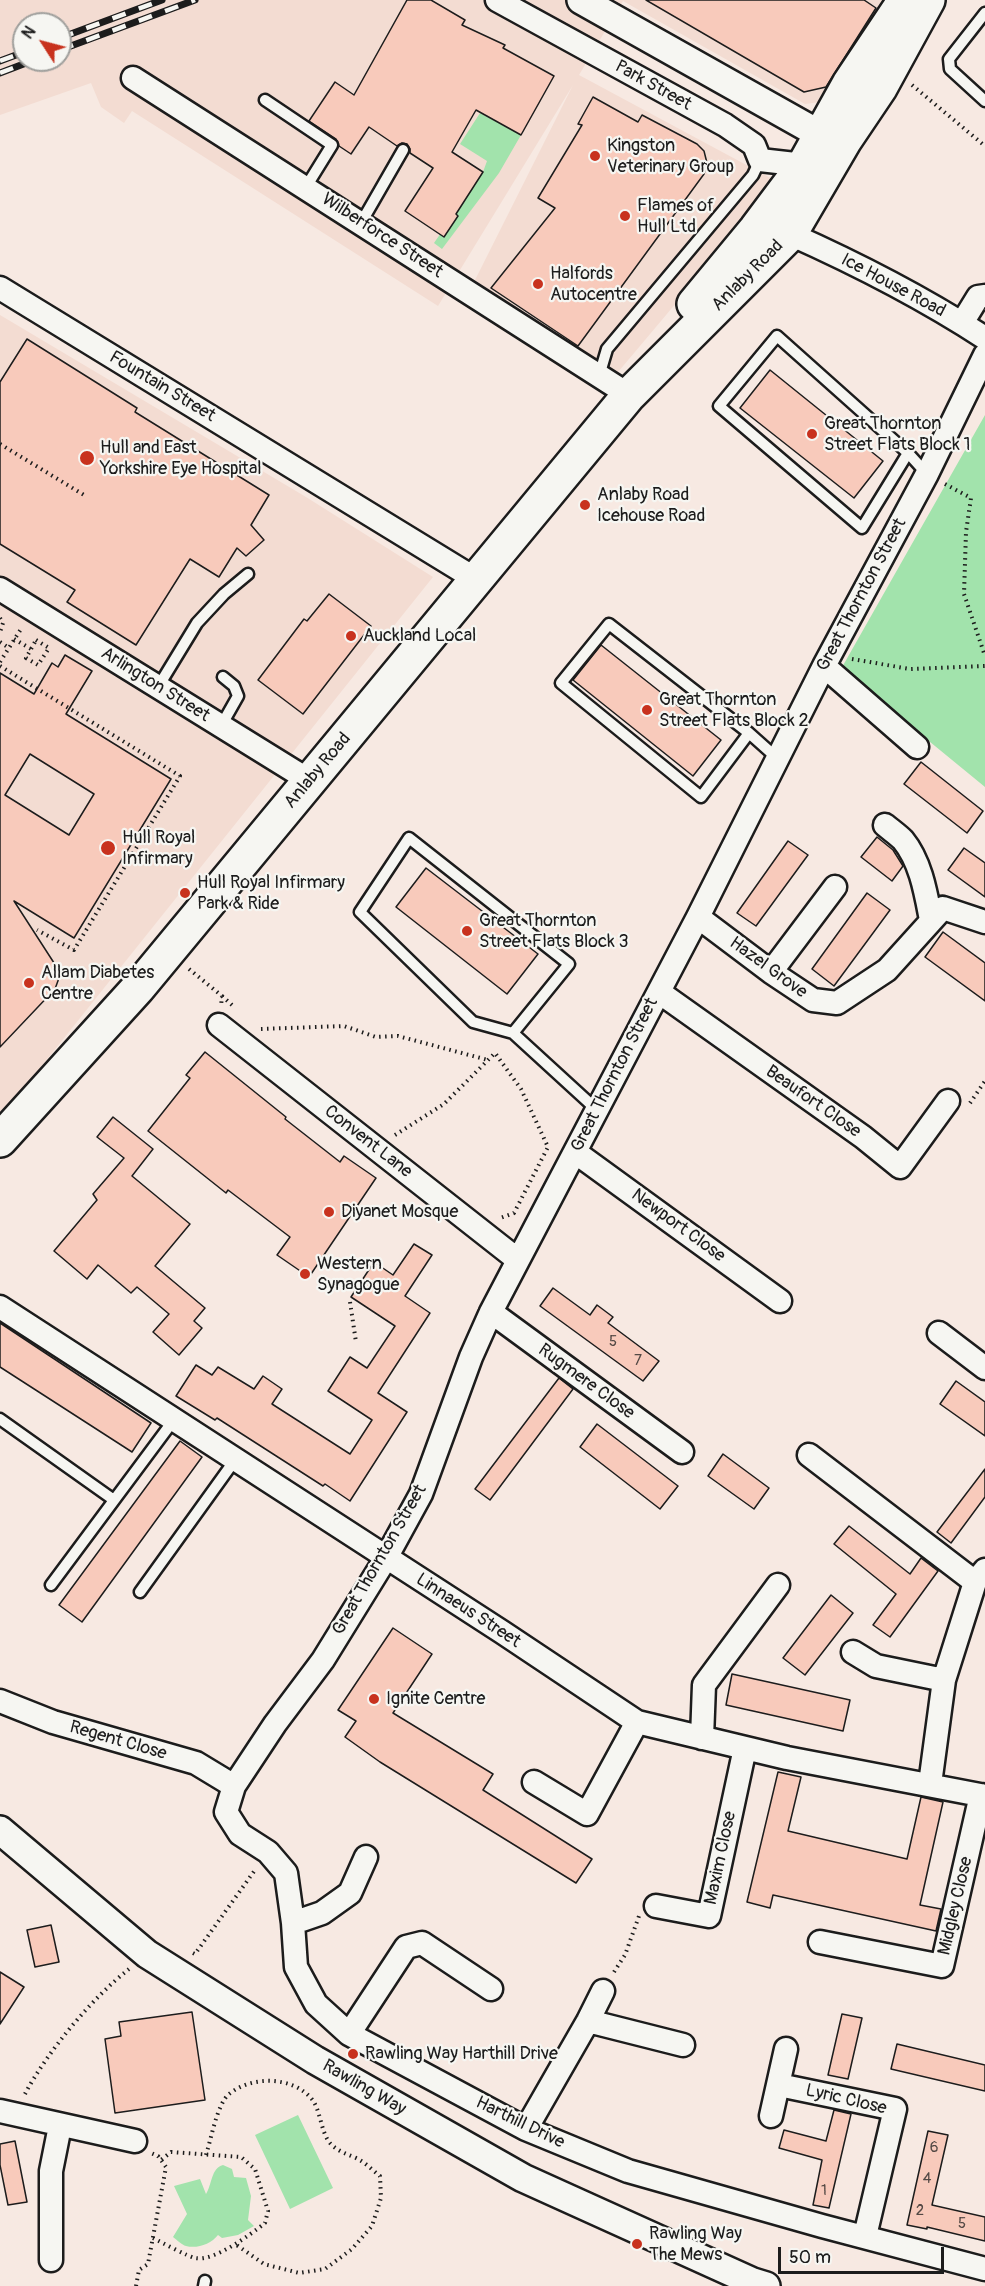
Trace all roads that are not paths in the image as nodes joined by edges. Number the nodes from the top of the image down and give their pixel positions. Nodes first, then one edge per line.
1 (497, 0) edge
2 (581, 0) edge
3 (905, 0) edge
4 (928, 0) edge
5 (985, 12) edge
6 (134, 78) dead end
7 (265, 100) dead end
8 (985, 101) edge
9 (833, 137) junction
10 (404, 150) dead end
11 (760, 160) junction
12 (804, 165) junction
13 (306, 187) junction
14 (361, 222) junction
15 (790, 234) junction
16 (2, 292) edge
17 (985, 296) edge
18 (962, 323) junction
19 (985, 338) edge
20 (985, 355) edge
21 (599, 376) junction
22 (629, 395) junction
23 (908, 453) junction
24 (927, 474) junction
25 (248, 574) dead end
26 (477, 580) junction
27 (0, 589) edge
28 (827, 660) junction
29 (223, 677) dead end
30 (158, 687) junction
31 (221, 726) junction
32 (749, 733) junction
33 (917, 747) dead end
34 (777, 758) junction
35 (310, 781) junction
36 (885, 825) dead end
37 (835, 887) dead end
38 (698, 917) junction
39 (931, 920) junction
40 (985, 922) edge
41 (771, 972) junction
42 (659, 992) junction
43 (219, 1025) road end
44 (513, 1033) junction
45 (948, 1101) dead end
46 (596, 1108) junction
47 (0, 1140) edge
48 (575, 1152) junction
49 (518, 1260) junction
50 (780, 1301) dead end
51 (0, 1307) edge
52 (490, 1312) junction
53 (939, 1333) dead end
54 (985, 1368) edge
55 (0, 1419) edge
56 (173, 1421) junction
57 (682, 1452) dead end
58 (809, 1455) dead end
59 (234, 1460) junction
60 (114, 1500) junction
61 (386, 1558) junction
62 (980, 1576) edge
63 (51, 1585) dead end
64 (778, 1586) dead end
65 (140, 1592) dead end
66 (853, 1652) dead end
67 (944, 1680) junction
68 (0, 1701) edge
69 (637, 1722) junction
70 (702, 1738) junction
71 (745, 1748) junction
72 (534, 1782) dead end
73 (930, 1784) junction
74 (234, 1785) junction
75 (983, 1795) edge
76 (0, 1830) edge
77 (366, 1857) dead end
78 (656, 1906) road end
79 (293, 1923) junction
80 (820, 1942) dead end
81 (491, 1989) dead end
82 (603, 1991) road end
83 (588, 2021) junction
84 (350, 2034) junction
85 (683, 2045) dead end
86 (786, 2049) dead end
87 (779, 2085) junction
88 (0, 2111) edge
89 (771, 2116) dead end
90 (60, 2126) junction
91 (526, 2129) junction
92 (135, 2141) road end
93 (865, 2236) junction
94 (51, 2260) dead end
95 (985, 2269) edge
96 (766, 2286) edge

1 - 11 street, Park Street
2 - 9 street
3 - 9 main road, Anlaby Road
4 - 9 main road, Anlaby Road
5 - 8 lane
6 - 13 street, Wilberforce Street
7 - 13 lane
9 - 12 main road, Anlaby Road
9 - 15 main road, Anlaby Road
10 - 14 lane
11 - 12 street
11 - 21 lane
12 - 22 main road, Anlaby Road
13 - 14 street, Wilberforce Street
14 - 21 street, Wilberforce Street
15 - 18 street, Ice House Road
15 - 22 main road, Anlaby Road
16 - 26 street, Fountain Street
17 - 18 street, Ice House Road
18 - 19 street
20 - 24 street, Great Thornton Street
21 - 22 street, Wilberforce Street
22 - 26 main road, Anlaby Road
23 - 23 lane
23 - 24 lane
24 - 28 street, Great Thornton Street
25 - 30 lane
26 - 35 main road, Anlaby Road
27 - 30 street, Arlington Street
28 - 33 street
28 - 34 street, Great Thornton Street
29 - 31 lane
30 - 31 street, Arlington Street
31 - 35 street, Arlington Street
32 - 32 lane
32 - 34 lane
34 - 38 street, Great Thornton Street
35 - 47 main road, Anlaby Road
36 - 39 street
37 - 41 street
38 - 41 street, Hazel Grove
38 - 42 street, Great Thornton Street
39 - 40 street
39 - 41 street, Hazel Grove
42 - 45 street, Beaufort Close
42 - 46 street, Great Thornton Street
43 - 49 street, Convent Lane
44 - 44 lane
44 - 46 lane
46 - 48 street, Great Thornton Street
48 - 49 street, Great Thornton Street
48 - 50 street, Newport Close
49 - 52 street, Great Thornton Street
51 - 56 street, Linnaeus Street
52 - 57 street, Rugmere Close
52 - 61 street, Great Thornton Street
53 - 54 street
55 - 60 lane
56 - 59 street, Linnaeus Street
56 - 60 lane
58 - 62 street
59 - 61 street, Linnaeus Street
59 - 65 lane
60 - 63 lane
61 - 69 street, Linnaeus Street
61 - 74 street, Great Thornton Street
62 - 67 street
64 - 70 street
66 - 67 street
67 - 73 street
68 - 74 street, Regent Close
69 - 70 street, Linnaeus Street
69 - 72 street
70 - 71 street, Linnaeus Street
71 - 73 street, Linnaeus Street
71 - 78 street, Maxim Close
73 - 75 street, Linnaeus Street
74 - 79 street, Harthill Drive
75 - 80 street, Midgley Close
76 - 96 street, Rawling Way
77 - 79 street
79 - 84 street, Harthill Drive
81 - 84 street
82 - 83 street
83 - 85 street
83 - 91 street
84 - 91 street, Harthill Drive
86 - 87 street
87 - 89 street
87 - 93 street, Lyric Close
88 - 90 street
90 - 92 street
90 - 94 street
91 - 93 street, Harthill Drive
93 - 95 street, Harthill Drive

